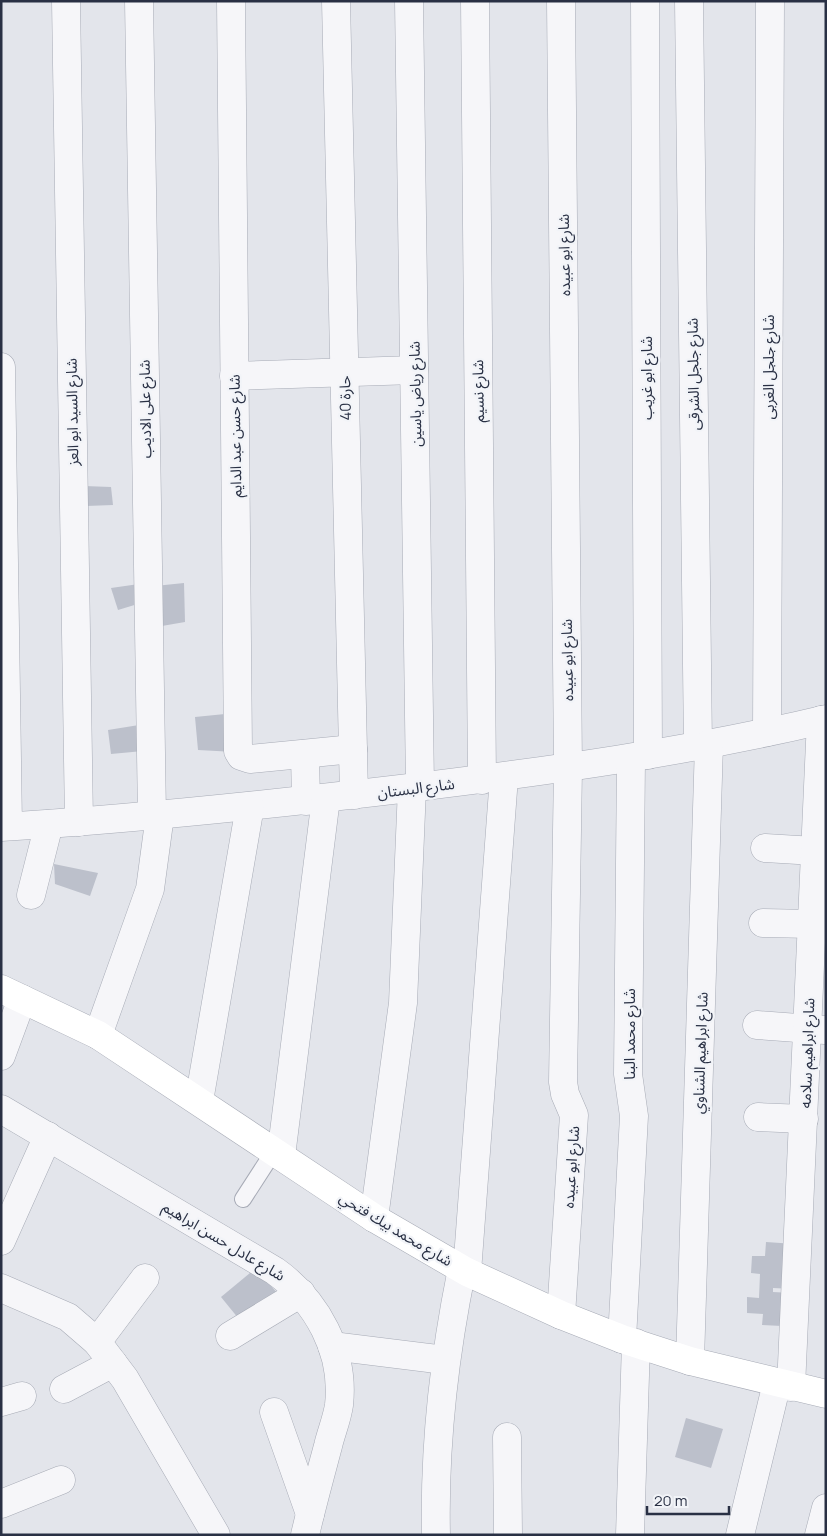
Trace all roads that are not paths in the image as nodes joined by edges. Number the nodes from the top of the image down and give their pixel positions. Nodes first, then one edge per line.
1 (66, 1) edge
2 (139, 1) edge
3 (231, 1) edge
4 (336, 1) edge
5 (410, 1) edge
6 (475, 1) edge
7 (561, 1) edge
8 (645, 1) edge
9 (689, 1) edge
10 (770, 1) edge
11 (1, 367) edge
12 (414, 370) junction
13 (345, 372) junction
14 (234, 376) junction
15 (2, 409) edge
16 (2, 481) edge
17 (3, 550) edge
18 (3, 609) edge
19 (4, 681) edge
20 (823, 719) edge
21 (767, 732) junction
22 (704, 745) junction
23 (353, 749) junction
24 (305, 754) junction
25 (639, 757) junction
26 (568, 768) junction
27 (493, 779) junction
28 (416, 787) junction
29 (354, 795) junction
30 (316, 799) junction
31 (250, 806) junction
32 (156, 816) junction
33 (78, 822) junction
34 (49, 824) junction
35 (5, 827) edge
36 (765, 848) dead end
37 (815, 851) junction
38 (31, 895) dead end
39 (763, 922) dead end
40 (812, 924) junction
41 (12, 994) edge
42 (757, 1025) dead end
43 (817, 1029) edge
44 (98, 1035) junction
45 (1, 1056) edge
46 (199, 1101) junction
47 (2, 1112) edge
48 (758, 1117) dead end
49 (804, 1119) junction
50 (48, 1136) junction
51 (277, 1154) junction
52 (243, 1199) dead end
53 (374, 1218) junction
54 (1, 1241) edge
55 (465, 1271) junction
56 (145, 1278) dead end
57 (1, 1288) edge
58 (301, 1293) junction
59 (561, 1315) junction
60 (230, 1336) dead end
61 (629, 1341) junction
62 (332, 1346) junction
63 (105, 1352) junction
64 (445, 1360) junction
65 (690, 1361) junction
66 (784, 1385) junction
67 (64, 1389) dead end
68 (826, 1394) edge
69 (274, 1412) dead end
70 (507, 1437) dead end
71 (61, 1480) dead end
72 (1, 1504) edge
73 (826, 1508) edge
74 (307, 1524) edge
75 (216, 1535) edge
76 (436, 1535) edge
77 (508, 1535) edge
78 (630, 1535) edge
79 (740, 1535) edge
80 (819, 1535) edge

1 - 33 street, شارع السيد ابو العز
2 - 32 street, شارع على الاديب
3 - 14 street, شارع حسن عبد الدايم
4 - 13 street, حارة 40
5 - 12 street, شارع رياض ياسين
6 - 27 street, شارع نسيم
7 - 26 street, شارع ابو عبيده
8 - 25 street, شارع ابو غريب
9 - 22 street, شارع جلجل الشرقى
10 - 21 street, شارع جلجل الغربى
11 - 15 street
12 - 13 street
12 - 28 street, شارع رياض ياسين
13 - 14 street
13 - 23 street, حارة 40
14 - 24 street, شارع حسن عبد الدايم
15 - 16 street
16 - 17 street
17 - 18 street
18 - 19 street
19 - 35 street
20 - 21 street, شارع البستان
20 - 37 street, شارع ابراهيم سلامه
21 - 22 street, شارع البستان
22 - 25 street, شارع البستان
22 - 65 street, شارع ابراهيم الشناوي
23 - 24 street, شارع حسن عبد الدايم
23 - 29 street, حارة 40
24 - 30 street
25 - 26 street, شارع البستان
25 - 61 street, شارع محمد البنا
26 - 27 street, شارع البستان
26 - 59 street, شارع ابو عبيده
27 - 28 street, شارع البستان
27 - 55 street, شارع نسيم
28 - 29 street, شارع البستان
28 - 53 street, شارع رياض ياسين
29 - 30 street, شارع البستان
30 - 31 street, شارع البستان
30 - 51 street
31 - 32 street, شارع البستان
31 - 46 street
32 - 33 street, شارع البستان
32 - 44 street, شارع على الاديب
33 - 34 street, شارع البستان
34 - 35 street, شارع البستان
34 - 38 street
36 - 37 street
37 - 40 street, شارع ابراهيم سلامه
39 - 40 street
40 - 43 street, شارع ابراهيم سلامه
41 - 44 street, شارع محمد بيك فتحي
41 - 45 street
42 - 43 street
43 - 49 street, شارع ابراهيم سلامه
44 - 46 street, شارع محمد بيك فتحي
46 - 51 street, شارع محمد بيك فتحي
47 - 50 street, شارع عادل حسن ابراهيم
48 - 49 street
49 - 66 street, شارع ابراهيم سلامه
50 - 54 street
50 - 58 street, شارع عادل حسن ابراهيم
51 - 52 lane
51 - 53 street, شارع محمد بيك فتحي
53 - 55 street, شارع محمد بيك فتحي
55 - 59 street, شارع محمد بيك فتحي
55 - 64 street, شارع نسيم
56 - 63 street
57 - 63 street
58 - 60 street
58 - 62 street, شارع عادل حسن ابراهيم
59 - 61 street, شارع محمد بيك فتحي
61 - 65 street, شارع محمد بيك فتحي
61 - 78 street, شارع محمد البنا
62 - 64 street
62 - 74 street, شارع عادل حسن ابراهيم
63 - 67 street
63 - 75 street
64 - 76 street, شارع نسيم
65 - 66 street, شارع محمد بيك فتحي
66 - 68 street, شارع محمد بيك فتحي
66 - 79 street, شارع ابراهيم سلامه
69 - 74 street
70 - 77 street
71 - 72 street
73 - 80 street

